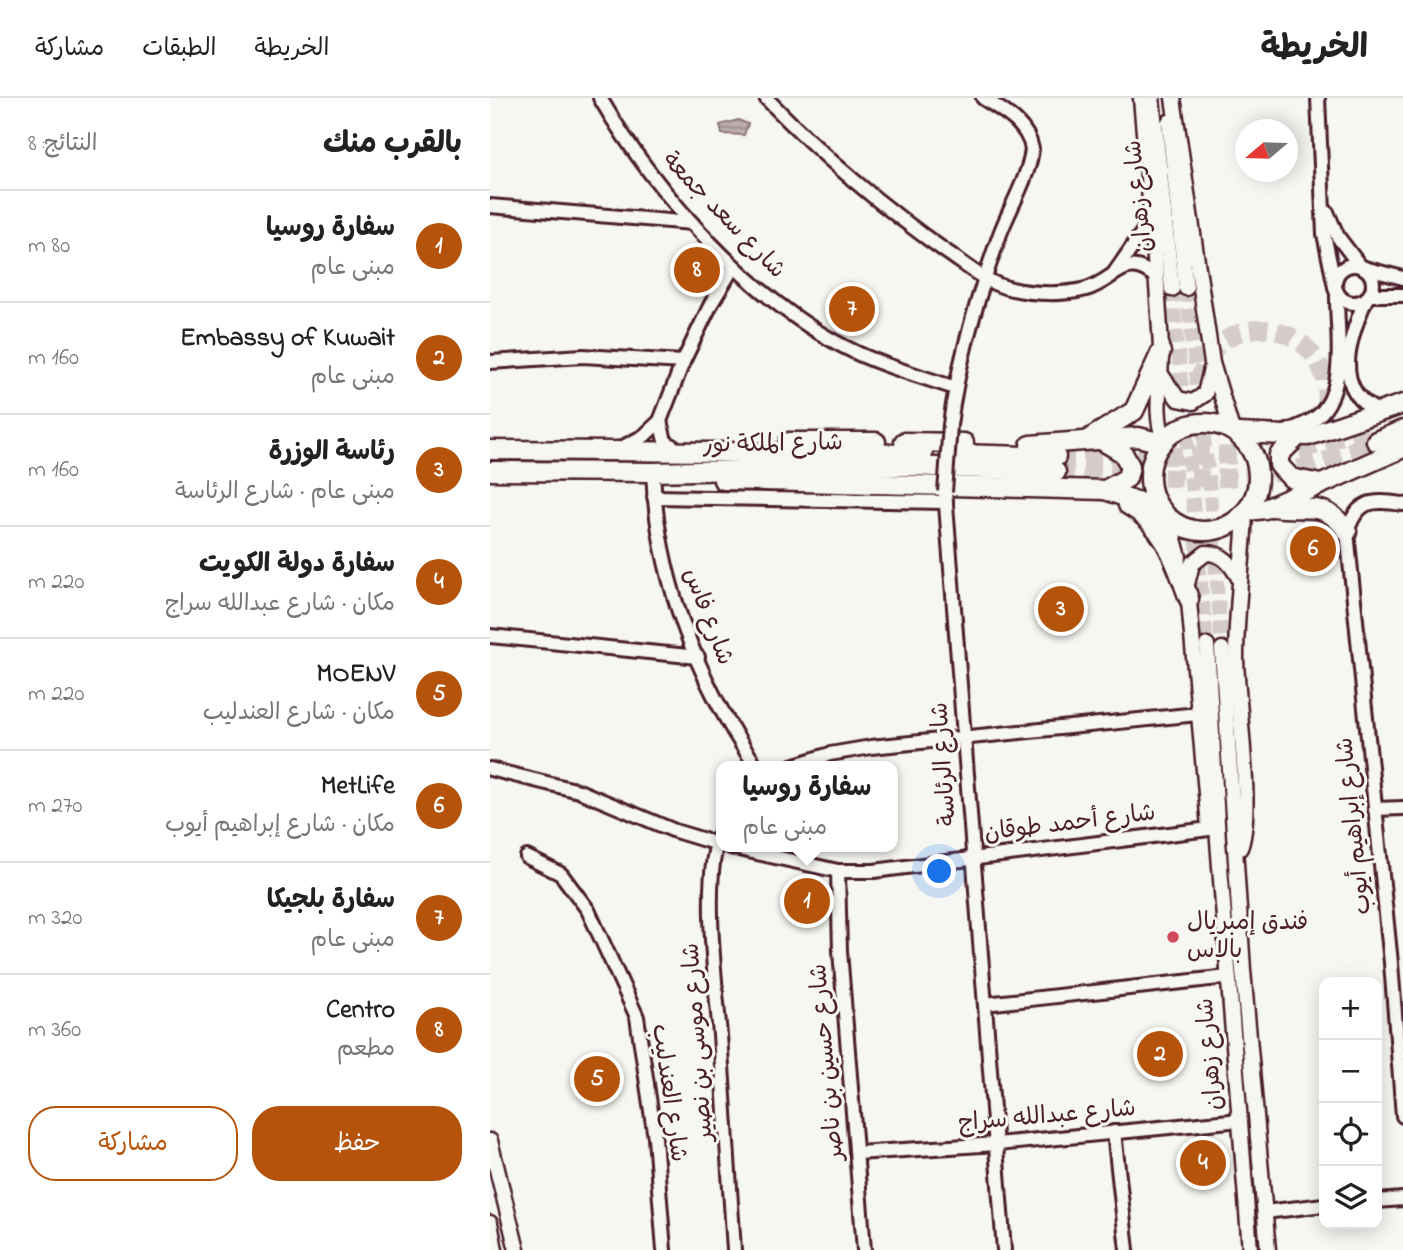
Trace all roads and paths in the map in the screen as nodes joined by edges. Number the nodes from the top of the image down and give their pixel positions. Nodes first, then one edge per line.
1 (600, 98) edge
2 (766, 98) edge
3 (983, 98) edge
4 (1142, 98) edge
5 (1152, 98) edge
6 (1167, 98) edge
7 (1173, 98) edge
8 (1320, 98) edge
9 (1325, 205) junction
10 (490, 206) edge
11 (1150, 220) junction
12 (692, 223) junction
13 (734, 266) junction
14 (1362, 267) junction
15 (1115, 272) junction
16 (1401, 273) edge
17 (1156, 277) junction
18 (985, 279) junction
19 (1336, 290) junction
20 (1403, 295) edge
21 (1368, 297) junction
22 (1161, 352) junction
23 (490, 362) edge
24 (683, 362) junction
25 (1212, 363) junction
26 (1161, 375) junction
27 (955, 388) junction
28 (1403, 404) edge
29 (1403, 416) edge
30 (660, 421) junction
31 (1377, 427) junction
32 (1403, 430) edge
33 (1235, 431) junction
34 (1277, 435) junction
35 (1298, 436) junction
36 (1163, 441) junction
37 (1092, 442) junction
38 (1403, 448) edge
39 (490, 450) edge
40 (612, 451) junction
41 (682, 452) junction
42 (713, 452) junction
43 (490, 471) edge
44 (701, 471) junction
45 (653, 472) junction
46 (1320, 484) junction
47 (1082, 489) junction
48 (1105, 490) junction
49 (654, 497) junction
50 (945, 497) junction
51 (1403, 504) edge
52 (1271, 506) junction
53 (1246, 512) junction
54 (1165, 514) junction
55 (1347, 532) junction
56 (1240, 578) junction
57 (1188, 592) junction
58 (490, 636) edge
59 (1207, 645) tunnel mouth
60 (1222, 649) tunnel mouth
61 (698, 657) junction
62 (1198, 715) junction
63 (964, 737) junction
64 (753, 761) edge
65 (810, 761) edge
66 (490, 769) edge
67 (1403, 808) edge
68 (1375, 809) junction
69 (1213, 835) junction
70 (716, 839) edge
71 (717, 852) edge
72 (752, 852) edge
73 (973, 857) junction
74 (527, 858) dead end
75 (1235, 859) junction
76 (838, 871) junction
77 (1228, 977) junction
78 (985, 1004) junction
79 (1399, 1018) edge
80 (1403, 1116) edge
81 (1240, 1120) junction
82 (1114, 1132) junction
83 (490, 1142) edge
84 (997, 1144) junction
85 (857, 1153) junction
86 (1403, 1199) edge
87 (1382, 1201) edge
88 (1319, 1206) edge
89 (1265, 1212) junction
90 (490, 1223) edge
91 (495, 1250) edge
92 (517, 1250) edge
93 (664, 1250) edge
94 (734, 1250) edge
95 (864, 1250) edge
96 (1004, 1250) edge
97 (1127, 1250) edge
98 (1250, 1250) edge
99 (1268, 1250) edge

1 - 12 street, شارع سعد جمعة
2 - 18 street
3 - 18 street, شارع الرئاسة
4 - 11 main road
5 - 6 main road, شارع زهران
7 - 25 main road
8 - 9 street
9 - 14 street
9 - 19 street
10 - 12 street
11 - 15 street
11 - 17 main road
12 - 13 street, شارع سعد جمعة
13 - 24 street
13 - 27 street, شارع سعد جمعة
14 - 16 street
14 - 19 street
14 - 21 street
15 - 17 street
15 - 18 street
17 - 22 main road
18 - 27 street, شارع الرئاسة
19 - 21 street
19 - 34 street
20 - 21 street
21 - 31 street
22 - 26 main road
22 - 37 highway
23 - 24 street
24 - 30 street
25 - 26 main road
25 - 33 main road
26 - 36 main road
27 - 50 street, شارع الرئاسة, bridge
28 - 31 highway
29 - 31 highway
30 - 40 street
30 - 41 street
31 - 32 highway
31 - 35 highway
33 - 34 highway
33 - 36 highway
33 - 53 highway
34 - 35 highway
35 - 46 highway
36 - 37 highway
36 - 54 highway
37 - 42 highway
37 - 48 highway
38 - 46 highway
39 - 40 highway, شارع الملكة نور
40 - 41 highway, شارع الملكة نور
41 - 42 highway, شارع الملكة نور
42 - 44 highway, شارع الملكة نور
43 - 45 highway, شارع الملكة نور
44 - 45 highway, شارع الملكة نور
44 - 47 highway
45 - 49 street, شارع فاس
46 - 52 highway
47 - 48 highway
47 - 57 highway
48 - 54 highway
49 - 50 street
49 - 61 street, شارع فاس
50 - 63 street, شارع الرئاسة
51 - 55 street
52 - 53 highway
52 - 55 highway
53 - 54 highway
53 - 56 main road
54 - 57 main road
55 - 68 street, شارع إبراهيم أيوب
56 - 57 main road
56 - 75 main road
57 - 62 main road
58 - 61 street
59 - 69 main road, شارع زهران
60 - 75 main road, شارع زهران
61 - 64 street, شارع فاس
62 - 63 street
62 - 69 main road
63 - 65 street
63 - 73 street, شارع الرئاسة
66 - 70 street
67 - 68 street
68 - 79 street, شارع إبراهيم أيوب
69 - 73 street, شارع أحمد طوقان
69 - 77 main road, شارع زهران
71 - 94 street, شارع موسى بن نصير
72 - 76 street, شارع أحمد طوقان
73 - 76 street, شارع أحمد طوقان
73 - 78 street, شارع الرئاسة
74 - 93 street, شارع العندليب
75 - 89 main road, شارع زهران
76 - 85 street, شارع حسين بن ناصر
77 - 78 street
77 - 81 main road, شارع زهران
78 - 84 street, شارع الرئاسة
79 - 80 street, شارع إبراهيم أيوب
81 - 82 street, شارع عبدالله سراج
81 - 98 main road, شارع زهران
82 - 84 street, شارع عبدالله سراج
82 - 97 street
83 - 92 main road
84 - 85 street, شارع عبدالله سراج
84 - 96 street, شارع الرئاسة
85 - 95 street, شارع حسين بن ناصر
86 - 87 street
88 - 89 street
89 - 99 main road, شارع زهران
90 - 91 main road

